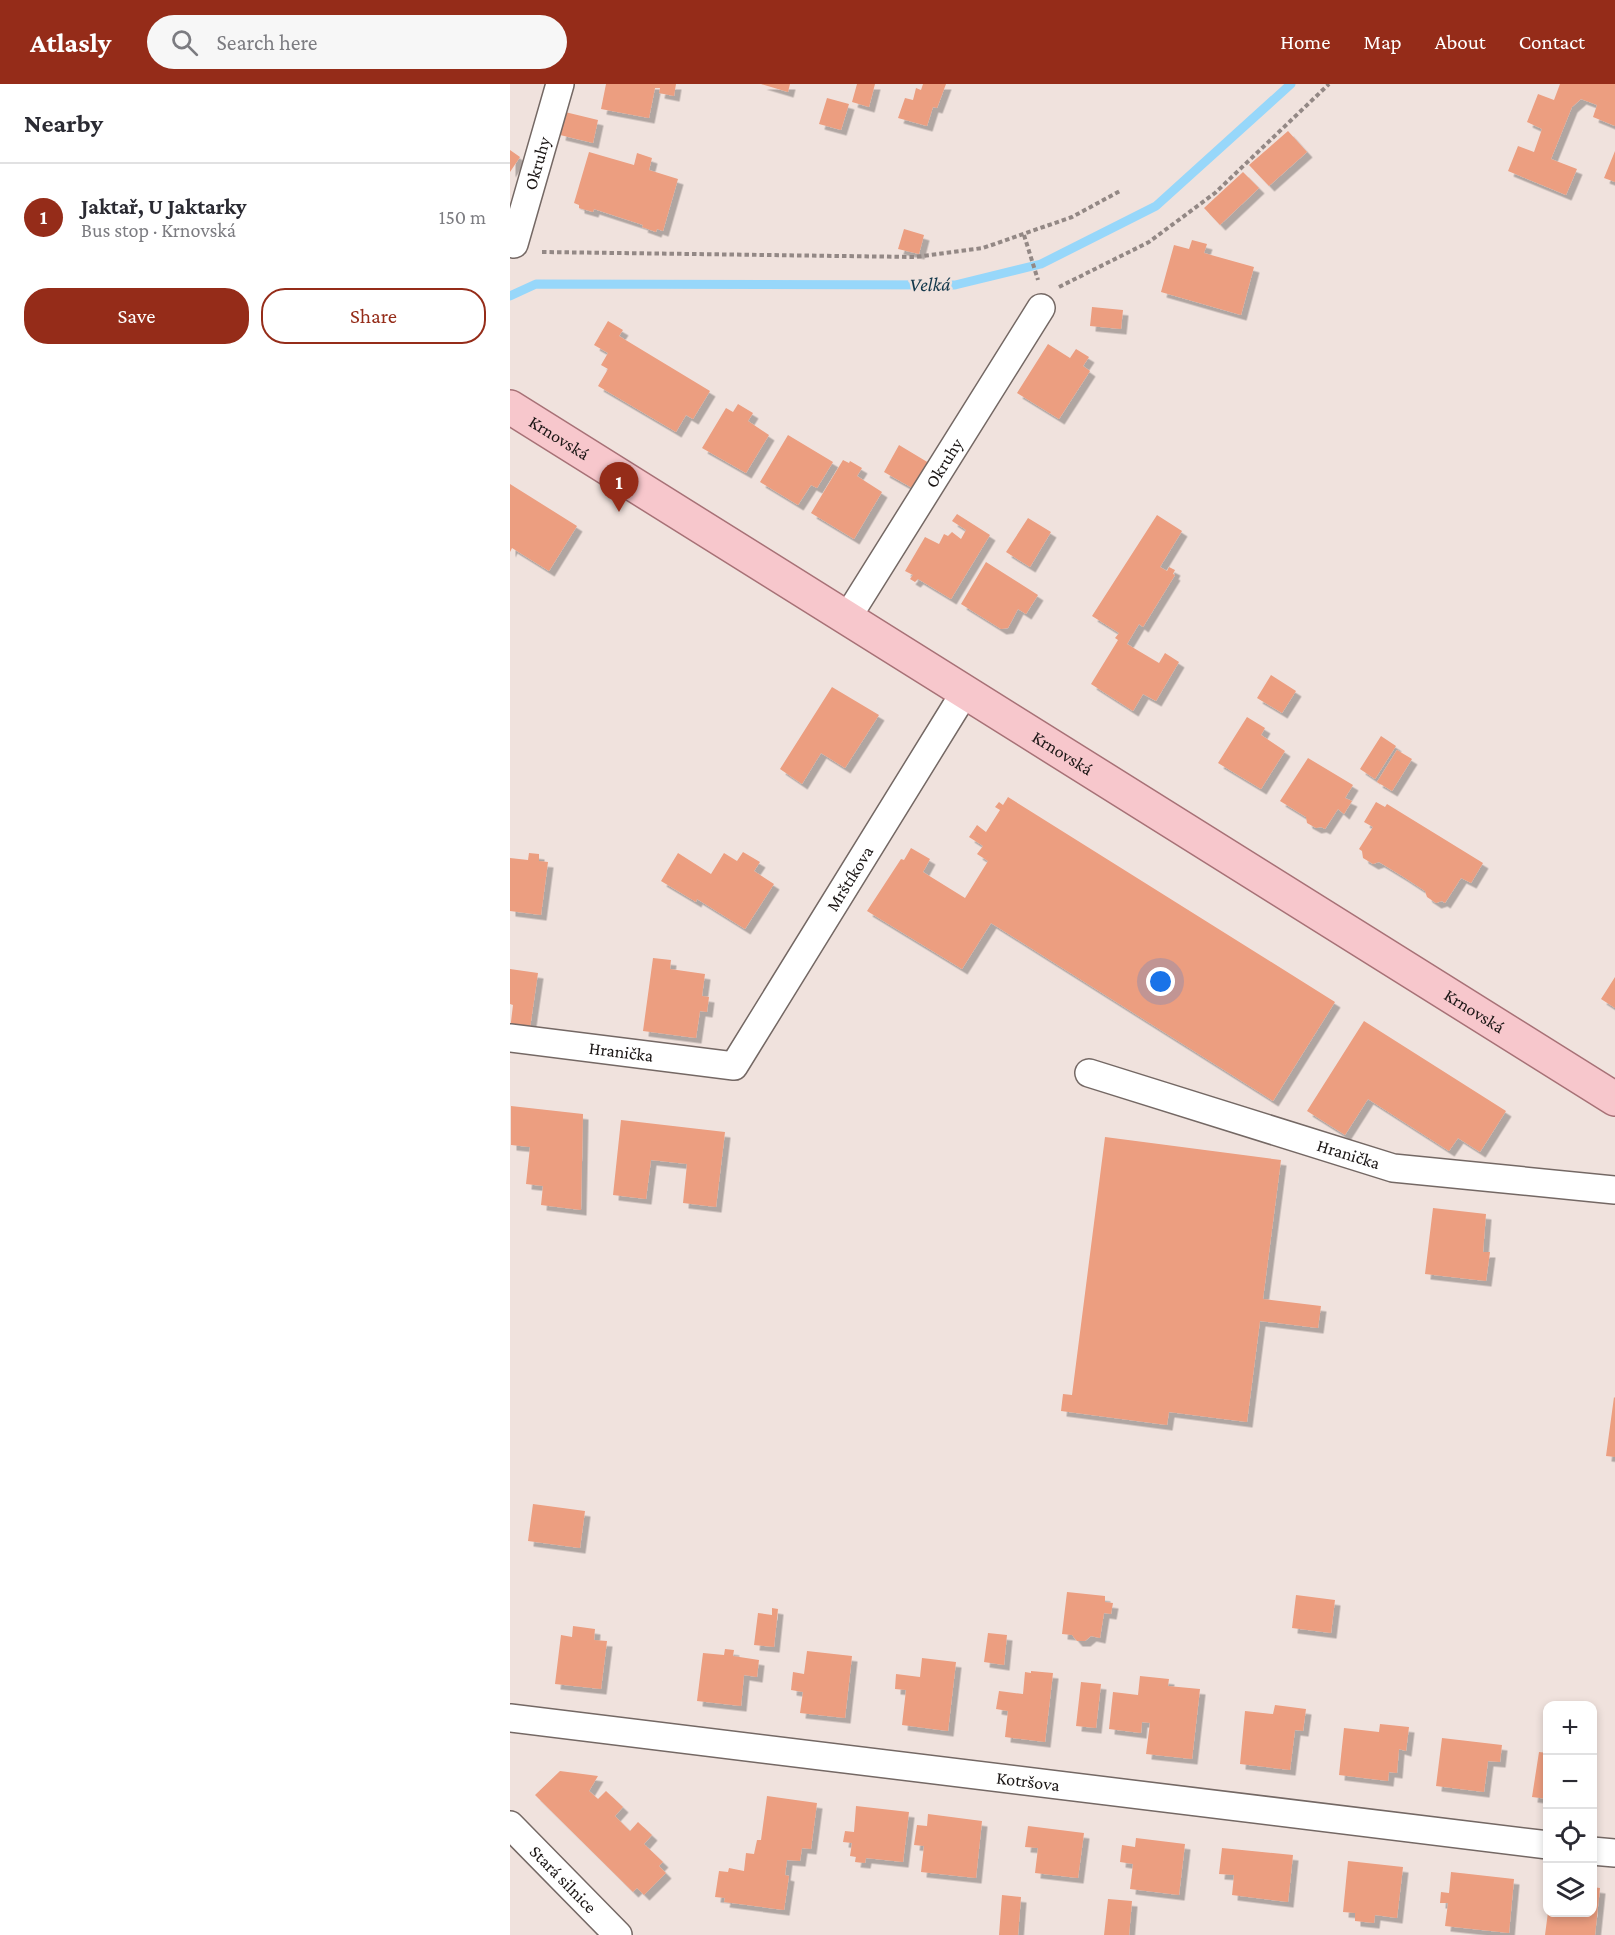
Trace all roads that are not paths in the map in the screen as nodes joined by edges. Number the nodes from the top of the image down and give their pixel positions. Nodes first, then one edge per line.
1 (560, 84) edge
2 (514, 244) road end
3 (1045, 294) road end
4 (510, 407) edge
5 (847, 618) junction
6 (966, 692) junction
7 (510, 1038) edge
8 (734, 1066) joint
9 (1089, 1073) dead end
10 (1615, 1099) edge
11 (1615, 1190) edge
12 (510, 1718) edge
13 (510, 1825) edge
14 (1543, 1844) edge
15 (1597, 1851) edge
16 (1615, 1853) edge
17 (618, 1935) edge

1 - 2 street, Okruhy
3 - 5 street, Okruhy
4 - 5 main road, Krnovská
5 - 6 main road, Krnovská
6 - 8 street, Mrštíkova
6 - 10 main road, Krnovská
7 - 8 street, Hranička
9 - 11 street, Hranička
12 - 14 street, Kotršova
13 - 17 street, Stará silnice
15 - 16 street

